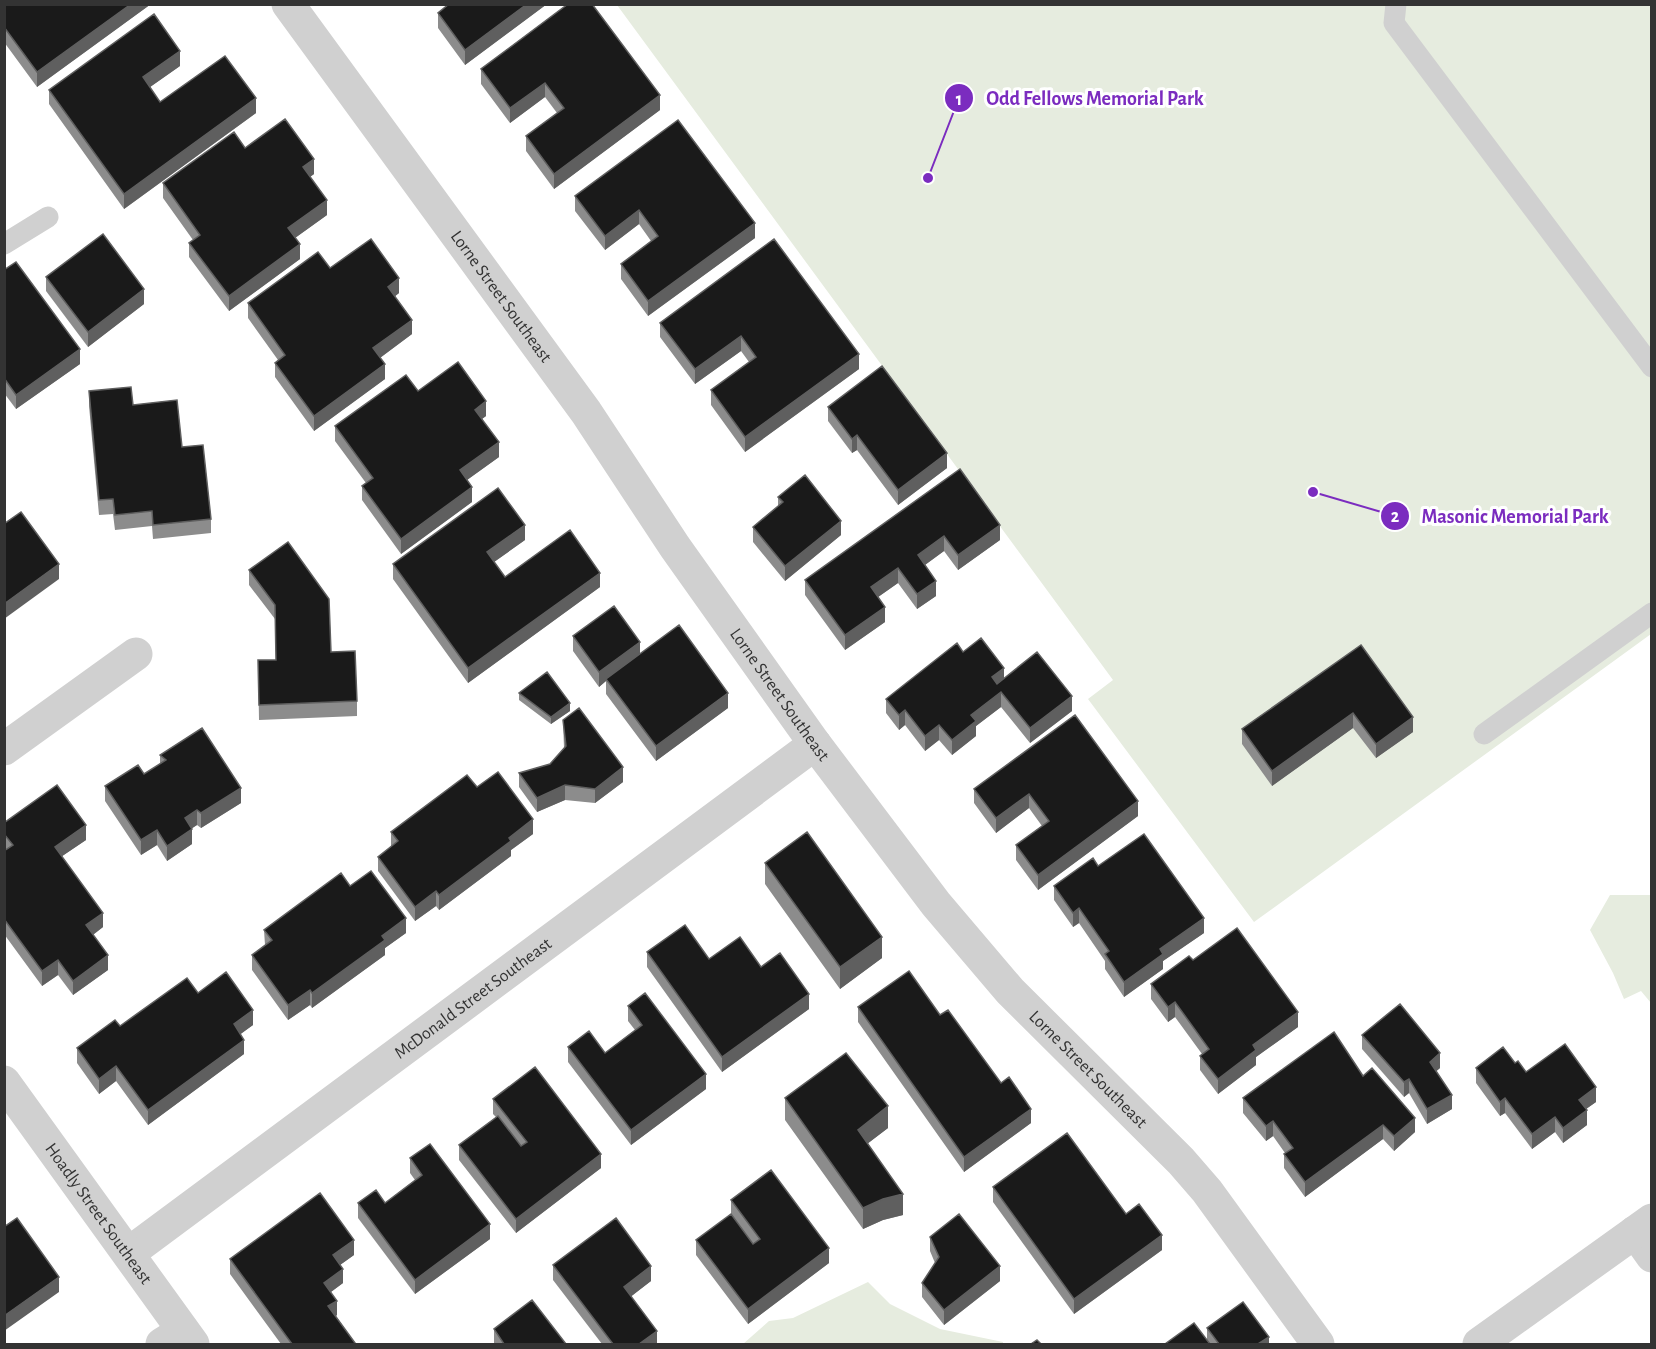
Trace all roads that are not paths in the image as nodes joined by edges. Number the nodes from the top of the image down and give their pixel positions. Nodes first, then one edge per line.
1 (288, 4) edge
2 (1396, 4) edge
3 (48, 217) dead end
4 (4, 244) edge
5 (1652, 367) edge
6 (1652, 614) edge
7 (136, 654) dead end
8 (1484, 734) dead end
9 (815, 744) junction
10 (4, 749) edge
11 (4, 1082) edge
12 (1646, 1236) edge
13 (129, 1253) junction
14 (180, 1340) edge
15 (1318, 1344) edge
16 (1479, 1344) edge

1 - 9 street, Lorne Street Southeast
2 - 5 lane
3 - 4 lane
6 - 8 lane
7 - 10 street
9 - 13 street, McDonald Street Southeast
9 - 15 street, Lorne Street Southeast
11 - 13 street, Hoadly Street Southeast
12 - 16 street
13 - 14 street, Hoadly Street Southeast

